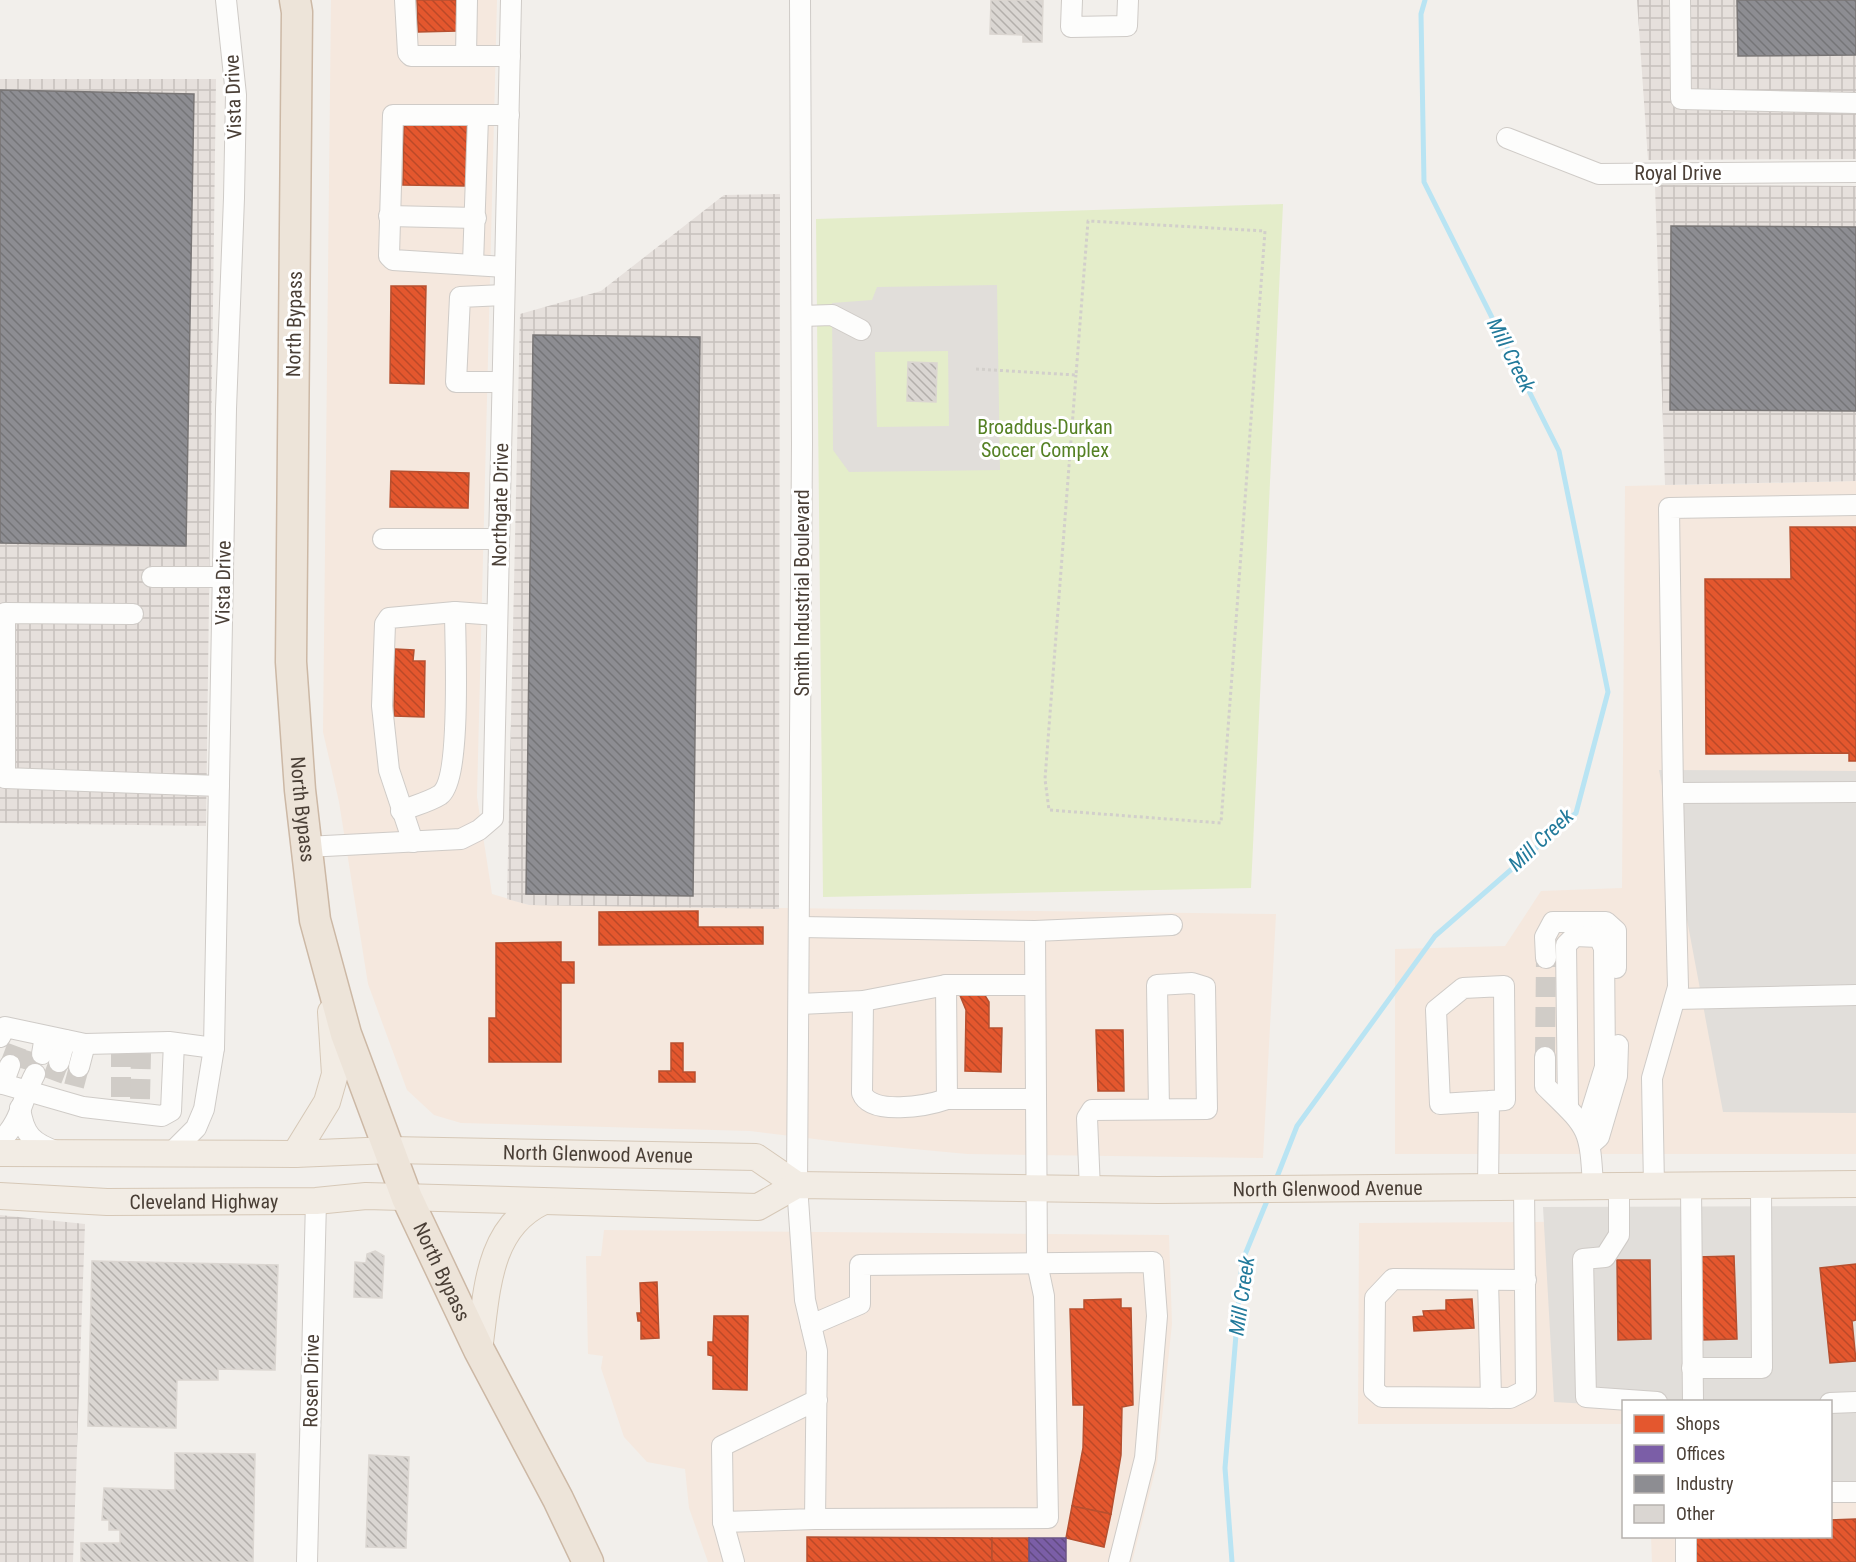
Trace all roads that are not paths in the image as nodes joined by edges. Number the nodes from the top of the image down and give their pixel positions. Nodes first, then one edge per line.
1 (226, 0) edge
2 (295, 0) edge
3 (405, 0) edge
4 (467, 0) edge
5 (511, 0) edge
6 (800, 0) edge
7 (1072, 0) edge
8 (1128, 0) edge
9 (1680, 0) edge
10 (466, 56) junction
11 (510, 56) junction
12 (1856, 102) edge
13 (508, 115) junction
14 (478, 117) junction
15 (1507, 138) dead end
16 (1856, 172) edge
17 (389, 216) junction
18 (476, 219) junction
19 (473, 264) junction
20 (505, 267) junction
21 (504, 295) junction
22 (802, 316) junction
23 (861, 330) dead end
24 (502, 382) junction
25 (1856, 505) edge
26 (383, 539) dead end
27 (499, 539) junction
28 (152, 577) dead end
29 (223, 578) junction
30 (455, 612) junction
31 (133, 614) dead end
32 (497, 615) junction
33 (219, 786) junction
34 (1856, 792) edge
35 (1673, 793) junction
36 (401, 811) junction
37 (412, 842) junction
38 (306, 847) junction
39 (1566, 922) junction
40 (1172, 925) dead end
41 (801, 927) junction
42 (1035, 931) junction
43 (1566, 945) junction
44 (326, 958) junction
45 (1546, 958) tunnel mouth
46 (1035, 985) junction
47 (946, 986) junction
48 (1856, 995) edge
49 (1675, 999) junction
50 (863, 1001) junction
51 (800, 1004) junction
52 (174, 1043) junction
53 (85, 1044) junction
54 (214, 1048) junction
55 (1545, 1057) tunnel mouth
56 (27, 1066) edge
57 (74, 1085) junction
58 (947, 1099) junction
59 (1036, 1099) junction
60 (1489, 1101) junction
61 (1568, 1108) junction
62 (1159, 1109) junction
63 (1588, 1136) junction
64 (0, 1140) edge
65 (390, 1150) junction
66 (0, 1153) edge
67 (63, 1154) junction
68 (170, 1154) junction
69 (295, 1154) junction
70 (1856, 1184) edge
71 (797, 1185) junction
72 (1761, 1185) junction
73 (1619, 1186) junction
74 (1654, 1186) junction
75 (1691, 1186) junction
76 (1488, 1187) junction
77 (1524, 1187) junction
78 (1593, 1187) junction
79 (1036, 1190) junction
80 (1090, 1190) junction
81 (0, 1196) edge
82 (407, 1198) junction
83 (316, 1201) junction
84 (542, 1202) junction
85 (1037, 1263) junction
86 (1488, 1280) junction
87 (1526, 1280) junction
88 (811, 1325) junction
89 (479, 1350) junction
90 (1692, 1368) junction
91 (1491, 1398) junction
92 (817, 1400) junction
93 (1639, 1400) edge
94 (1693, 1400) edge
95 (1832, 1402) edge
96 (1856, 1402) edge
97 (1832, 1492) edge
98 (1856, 1492) edge
99 (815, 1519) junction
100 (723, 1522) junction
101 (1686, 1538) edge
102 (307, 1562) edge
103 (588, 1562) edge
104 (734, 1562) edge
105 (1119, 1562) edge
106 (1686, 1562) edge

1 - 29 street, Vista Drive
2 - 38 highway, North Bypass
3 - 10 street
4 - 10 street
5 - 11 street, Northgate Drive
6 - 22 street, Smith Industrial Boulevard
7 - 8 street
9 - 12 street
10 - 11 street
11 - 13 street, Northgate Drive
13 - 14 street
13 - 20 street, Northgate Drive
14 - 17 street
14 - 18 street
15 - 16 street, Royal Drive
17 - 18 street
17 - 19 street
18 - 19 street
19 - 20 street
20 - 21 street, Northgate Drive
21 - 24 street, Northgate Drive
21 - 24 street
22 - 23 street
22 - 41 street, Smith Industrial Boulevard
24 - 27 street, Northgate Drive
25 - 35 street
26 - 27 street
27 - 32 street, Northgate Drive
28 - 29 street
29 - 33 street, Vista Drive
30 - 32 street
30 - 36 street
30 - 36 street
31 - 33 street
32 - 37 street, Northgate Drive
33 - 54 street, Vista Drive
34 - 35 street
35 - 49 street
36 - 37 street
37 - 38 street, Northgate Drive
38 - 44 highway, North Bypass
39 - 43 street
39 - 45 street
39 - 63 street
40 - 42 street
41 - 42 street
41 - 51 street, Smith Industrial Boulevard
42 - 46 street
43 - 61 street
43 - 63 street
44 - 65 highway, North Bypass
44 - 69 main road
46 - 47 street
46 - 59 street
47 - 50 street
47 - 58 street
48 - 49 street
49 - 74 street
50 - 51 street
50 - 58 street
51 - 71 street, Smith Industrial Boulevard
52 - 53 street
52 - 54 street
52 - 57 street
53 - 56 street
53 - 57 street
54 - 68 street, Vista Drive
55 - 61 street
56 - 57 street
56 - 64 street
56 - 67 street
58 - 59 street
59 - 79 street
60 - 60 street
60 - 76 street
61 - 63 street
62 - 62 street
62 - 80 street
63 - 78 street
65 - 69 main road
65 - 71 main road, North Glenwood Avenue
65 - 82 highway, North Bypass
66 - 67 main road
67 - 68 main road
68 - 69 main road
70 - 72 main road, North Glenwood Avenue
71 - 79 main road, North Glenwood Avenue
71 - 84 main road
71 - 88 street, Smith Industrial Boulevard
72 - 75 main road, North Glenwood Avenue
72 - 90 street
73 - 74 main road, North Glenwood Avenue
73 - 78 main road, North Glenwood Avenue
73 - 93 street
74 - 75 main road, North Glenwood Avenue
75 - 90 street
76 - 77 main road, North Glenwood Avenue
76 - 80 main road, North Glenwood Avenue
77 - 78 main road, North Glenwood Avenue
77 - 87 street
79 - 80 main road, North Glenwood Avenue
79 - 85 street
81 - 83 main road, Cleveland Highway
82 - 83 main road, Cleveland Highway
82 - 84 main road
82 - 89 highway, North Bypass
83 - 102 street, Rosen Drive
84 - 89 main road
85 - 88 street
85 - 99 street
85 - 105 street
86 - 87 street
86 - 91 street
86 - 91 street
87 - 91 street
88 - 92 street, Smith Industrial Boulevard
89 - 103 highway, North Bypass
90 - 94 street
92 - 99 street, Smith Industrial Boulevard
92 - 100 street
95 - 96 street
97 - 98 street
99 - 100 street
100 - 104 street
101 - 106 street

